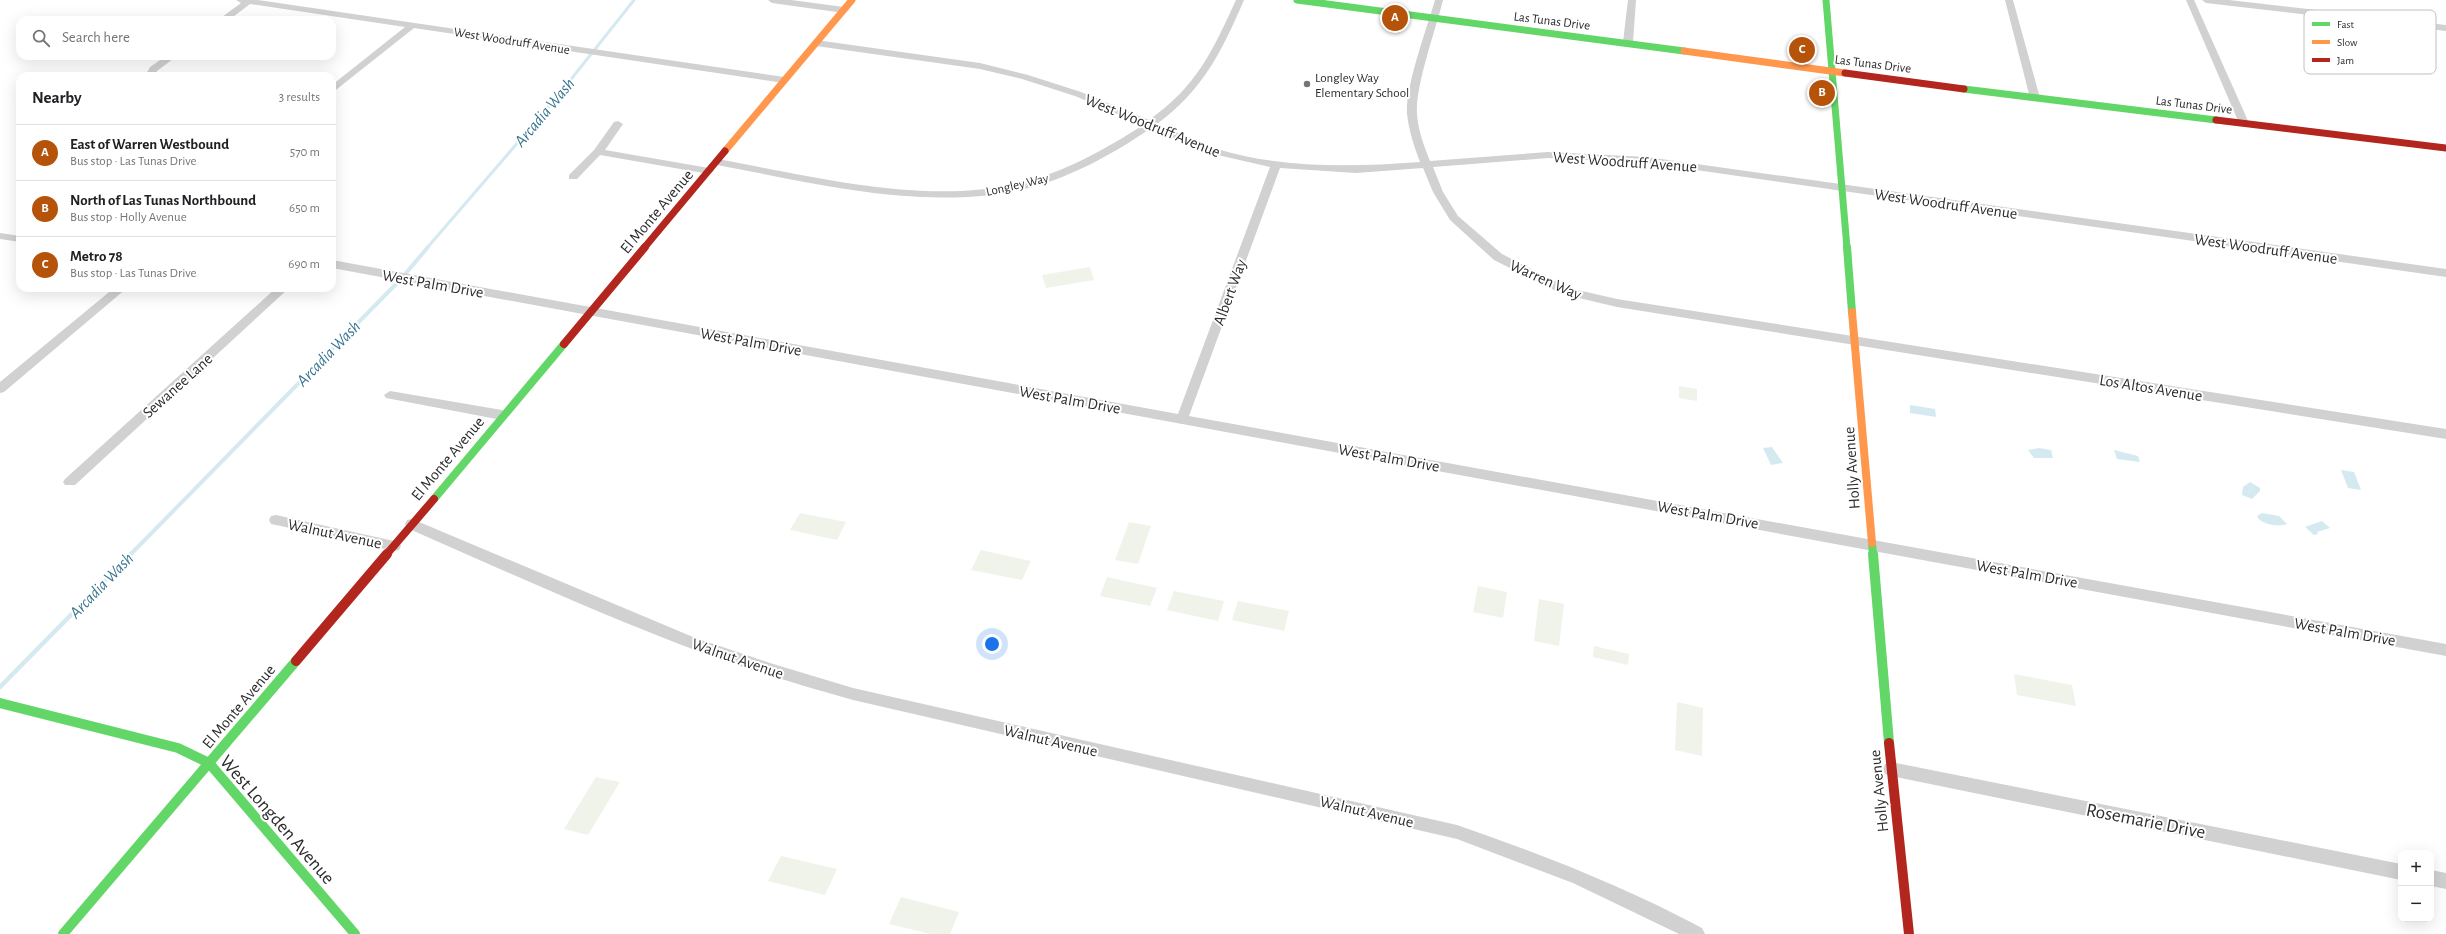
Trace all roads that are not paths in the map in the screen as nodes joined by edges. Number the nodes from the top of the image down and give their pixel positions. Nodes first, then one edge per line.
1 (240, 0) edge
2 (772, 0) edge
3 (852, 0) edge
4 (1240, 0) edge
5 (1297, 0) edge
6 (1372, 0) edge
7 (1632, 0) edge
8 (1826, 0) edge
9 (2008, 0) edge
10 (2190, 0) edge
11 (2206, 0) edge
12 (249, 1) junction
13 (1388, 2) dead end
14 (1426, 7) dead end
15 (1436, 8) edge
16 (844, 10) junction
17 (1450, 10) dead end
18 (2304, 11) edge
19 (228, 16) edge
20 (413, 25) junction
21 (2436, 27) edge
22 (2446, 28) edge
23 (1628, 42) junction
24 (816, 43) junction
25 (1827, 58) junction
26 (166, 60) edge
27 (1842, 60) dead end
28 (1832, 71) junction
29 (152, 72) edge
30 (784, 80) junction
31 (336, 87) edge
32 (2035, 98) junction
33 (2234, 110) junction
34 (2254, 112) dead end
35 (2244, 123) junction
36 (618, 124) dead end
37 (1150, 125) junction
38 (2446, 148) edge
39 (598, 152) junction
40 (717, 162) junction
41 (1276, 165) junction
42 (1426, 165) junction
43 (709, 171) junction
44 (573, 177) dead end
45 (1843, 188) junction
46 (0, 236) edge
47 (16, 238) edge
48 (336, 265) edge
49 (2446, 273) edge
50 (115, 292) edge
51 (279, 292) edge
52 (590, 312) junction
53 (1856, 341) junction
54 (0, 389) edge
55 (390, 395) dead end
56 (502, 416) junction
57 (1182, 419) junction
58 (2446, 434) edge
59 (70, 482) dead end
60 (276, 520) dead end
61 (412, 524) junction
62 (1872, 544) junction
63 (394, 546) junction
64 (2446, 650) edge
65 (0, 703) edge
66 (209, 763) junction
67 (1891, 769) junction
68 (2398, 871) edge
69 (2434, 879) edge
70 (2446, 881) edge
71 (63, 934) edge
72 (354, 934) edge
73 (1696, 934) edge
74 (1909, 934) edge

1 - 12 street, West Woodruff Avenue
2 - 16 street
3 - 16 street, El Monte Avenue
4 - 37 street, Longley Way
5 - 15 street, Las Tunas Drive
6 - 13 street
7 - 23 street
8 - 25 street, Holly Avenue
9 - 32 street
10 - 33 street
11 - 18 street
12 - 19 street
12 - 20 street, West Woodruff Avenue
14 - 15 street, Las Tunas Drive
15 - 17 street, Las Tunas Drive
15 - 23 street, Las Tunas Drive
15 - 42 street, Warren Way
16 - 24 street, El Monte Avenue
20 - 30 street, West Woodruff Avenue
20 - 31 street
21 - 22 street
23 - 28 street, Las Tunas Drive
24 - 30 street, El Monte Avenue
24 - 37 street, West Woodruff Avenue
25 - 27 street, Las Tunas Drive
25 - 28 street, Holly Avenue
26 - 29 street
28 - 32 street, Las Tunas Drive
28 - 45 street, Holly Avenue
30 - 40 street, El Monte Avenue
32 - 35 street, Las Tunas Drive
33 - 34 street, Las Tunas Drive
33 - 35 street
35 - 38 street, Las Tunas Drive
36 - 39 street
37 - 40 street, Longley Way
37 - 41 street, West Woodruff Avenue
39 - 43 street
39 - 44 street
40 - 43 street, El Monte Avenue
41 - 42 street, West Woodruff Avenue
41 - 57 street, Albert Way
42 - 45 street, West Woodruff Avenue
42 - 53 street, Warren Way
43 - 52 street, El Monte Avenue
45 - 49 street, West Woodruff Avenue
45 - 53 street, Holly Avenue
46 - 47 street
48 - 52 street, West Palm Drive
50 - 54 street
51 - 59 street, Sewanee Lane
52 - 56 street, El Monte Avenue
52 - 57 street, West Palm Drive
53 - 58 street, Los Altos Avenue
53 - 62 street, Holly Avenue
55 - 56 street
56 - 61 street, El Monte Avenue
57 - 62 street, West Palm Drive
60 - 63 street, Walnut Avenue
61 - 63 street, El Monte Avenue
61 - 73 street, Walnut Avenue
62 - 64 street, West Palm Drive
62 - 67 street, Holly Avenue
63 - 66 street, El Monte Avenue
65 - 66 street, West Longden Avenue
66 - 71 street, El Monte Avenue
66 - 72 street, West Longden Avenue
67 - 68 street, Rosemarie Drive
67 - 74 street, Holly Avenue
69 - 70 street

